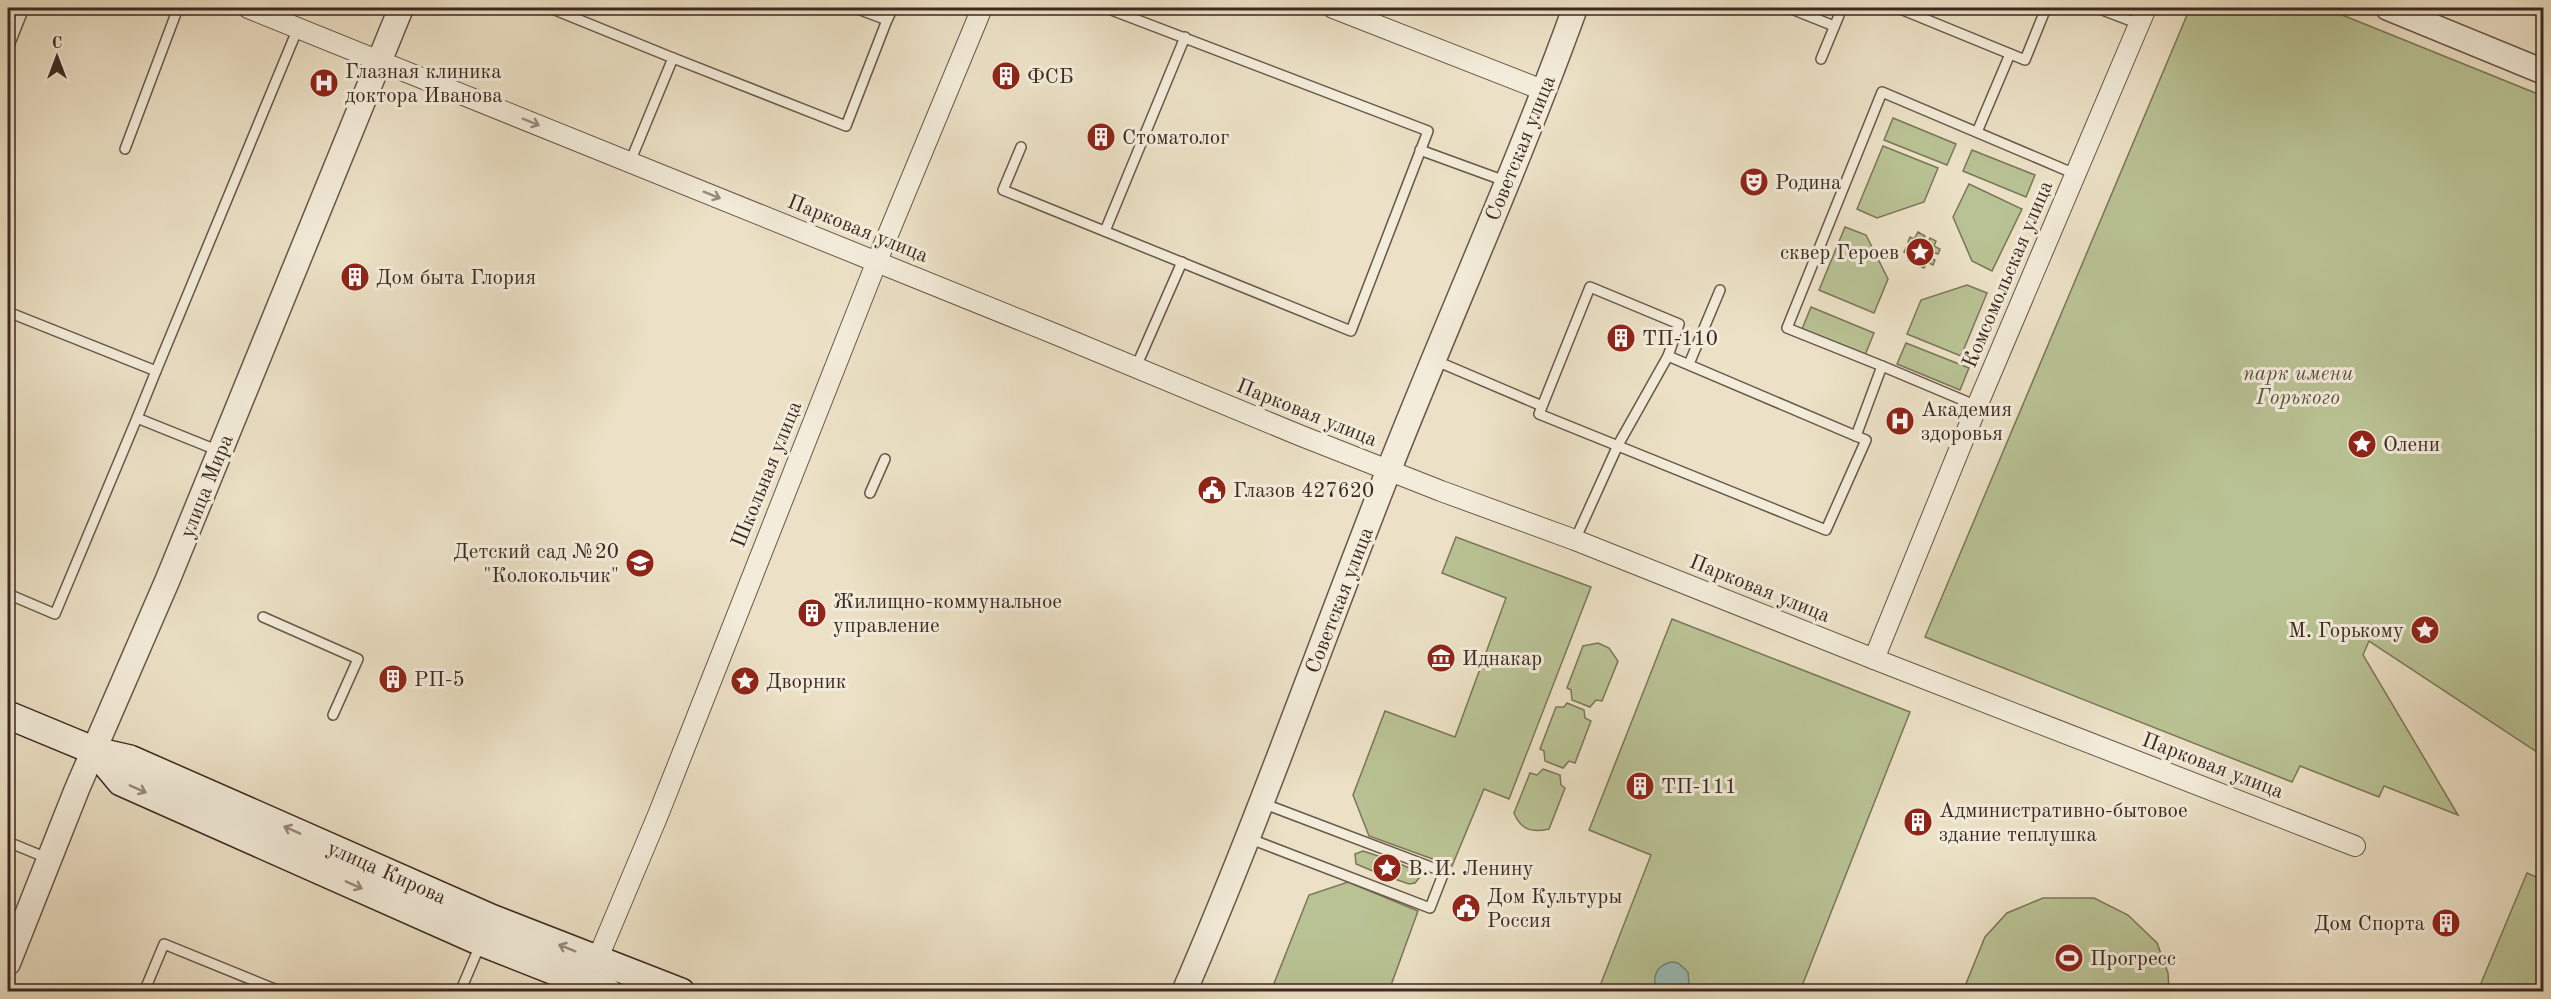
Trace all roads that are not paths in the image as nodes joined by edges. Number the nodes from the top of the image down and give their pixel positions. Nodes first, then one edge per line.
1 (24, 8) edge
2 (178, 8) edge
3 (248, 8) edge
4 (401, 8) edge
5 (550, 8) edge
6 (855, 8) edge
7 (893, 8) edge
8 (982, 8) edge
9 (1106, 8) edge
10 (1333, 8) edge
11 (1575, 8) edge
12 (1789, 8) edge
13 (1842, 8) edge
14 (1898, 8) edge
15 (2046, 8) edge
16 (2097, 8) edge
17 (2388, 8) edge
18 (276, 13) edge
19 (2143, 16) edge
20 (887, 21) junction
21 (1834, 26) junction
22 (298, 28) junction
23 (1185, 37) junction
24 (8, 48) edge
25 (2010, 54) junction
26 (673, 58) junction
27 (1821, 59) dead end
28 (379, 61) junction
29 (2544, 72) edge
30 (1545, 91) junction
31 (1977, 132) junction
32 (1021, 147) dead end
33 (125, 149) dead end
34 (1420, 150) junction
35 (630, 162) junction
36 (2075, 174) junction
37 (1506, 182) junction
38 (1105, 231) junction
39 (877, 261) junction
40 (1182, 262) junction
41 (1720, 290) dead end
42 (8, 312) edge
43 (1668, 356) junction
44 (1432, 360) junction
45 (1689, 364) junction
46 (1882, 366) junction
47 (1136, 367) junction
48 (156, 371) junction
49 (1542, 406) junction
50 (1977, 406) junction
51 (137, 418) junction
52 (1856, 436) junction
53 (1618, 445) junction
54 (220, 451) junction
55 (885, 459) dead end
56 (1389, 471) junction
57 (870, 493) dead end
58 (1575, 540) junction
59 (8, 594) edge
60 (263, 617) dead end
61 (1874, 659) junction
62 (8, 715) edge
63 (333, 715) dead end
64 (95, 751) junction
65 (1262, 803) junction
66 (1248, 838) junction
67 (8, 842) edge
68 (2355, 846) dead end
69 (50, 859) junction
70 (486, 930) junction
71 (597, 960) junction
72 (8, 963) edge
73 (144, 992) edge
74 (282, 992) edge
75 (460, 992) edge
76 (608, 992) edge
77 (681, 992) edge
78 (1184, 992) edge

1 - 24 lane
2 - 33 lane
3 - 18 street, Парковая улица
4 - 28 street, улица Мира
5 - 26 lane
6 - 20 lane
7 - 20 lane
8 - 39 street, Школьная улица
9 - 23 lane
10 - 30 street
11 - 30 street, Советская улица
12 - 21 lane
13 - 21 lane
14 - 25 lane
15 - 25 lane
16 - 19 lane
17 - 29 street
18 - 22 street, Парковая улица
19 - 36 street, Комсомольская улица
20 - 26 lane
21 - 27 lane
22 - 28 street, Парковая улица
22 - 48 lane
23 - 34 lane
23 - 38 lane
25 - 31 lane
26 - 35 lane
28 -> 35 street, Парковая улица
28 - 54 street, улица Мира
30 - 37 street, Советская улица
31 - 36 lane
31 - 46 lane
32 - 38 lane
34 - 37 lane
34 - 40 lane
35 -> 39 street, Парковая улица
36 - 50 street, Комсомольская улица
37 - 44 street, Советская улица
38 - 40 lane
39 - 47 street, Парковая улица
39 - 71 street, Школьная улица
40 - 47 lane
41 - 45 lane
42 - 48 lane
43 - 45 lane
43 - 49 lane
43 - 53 lane
44 - 49 lane
44 - 56 street, Советская улица
45 - 52 lane
46 - 50 lane
46 - 52 lane
47 - 56 street, Парковая улица
48 - 51 lane
49 - 53 lane
50 - 61 street, Комсомольская улица
51 - 54 lane
51 - 59 lane
52 - 53 lane
53 - 58 lane
54 - 64 street, улица Мира
55 - 57 lane
56 - 58 street, Парковая улица
56 - 65 street, Советская улица
58 - 61 street, Парковая улица
60 - 63 lane
61 - 68 street, Парковая улица
62 - 64 main road, улица Кирова
64 - 69 street, улица Мира
64 - 70 main road, улица Кирова
65 - 66 street, Советская улица
65 - 66 lane
66 - 78 street, Советская улица
67 - 69 lane
69 - 72 street, улица Мира
71 -> 70 main road, улица Кирова
70 - 75 lane
70 - 76 main road, улица Кирова
71 - 77 main road, улица Кирова
73 - 74 lane

